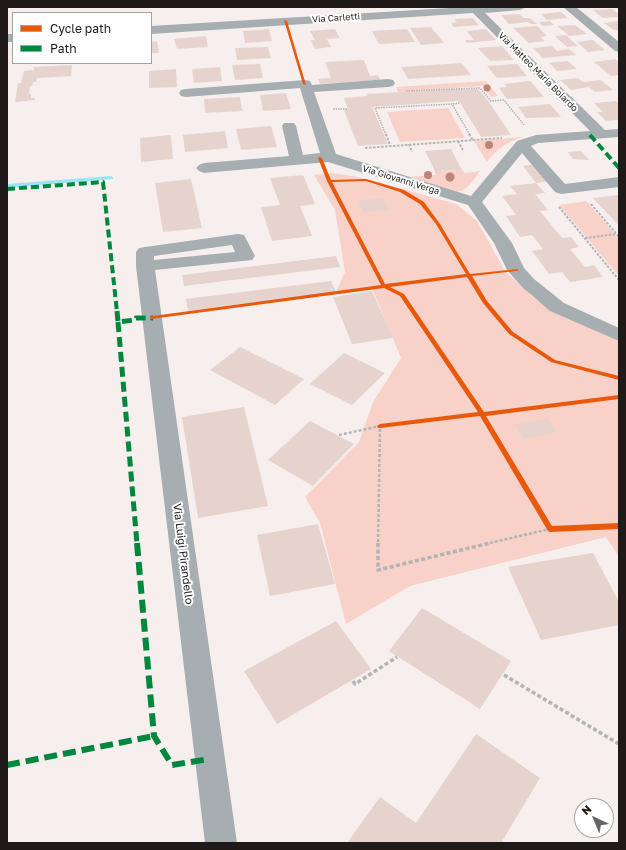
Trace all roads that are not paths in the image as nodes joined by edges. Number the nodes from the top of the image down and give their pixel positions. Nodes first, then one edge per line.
1 (520, 7) edge
2 (569, 7) edge
3 (476, 10) junction
4 (152, 30) edge
5 (619, 48) edge
6 (388, 83) road end
7 (306, 89) junction
8 (186, 93) dead end
9 (289, 126) dead end
10 (619, 133) edge
11 (600, 134) junction
12 (515, 140) junction
13 (328, 155) junction
14 (297, 160) junction
15 (204, 168) dead end
16 (619, 182) edge
17 (474, 202) junction
18 (145, 266) junction
19 (619, 335) edge
20 (221, 843) edge

1 - 3 street, Via Carletti
2 - 5 street
3 - 4 street, Via Carletti
3 - 11 street, Via Matteo Maria Boiardo
6 - 7 street
7 - 8 street
7 - 13 street
9 - 14 street
10 - 11 street
11 - 12 street
12 - 16 street
12 - 17 street
13 - 14 street, Via Giovanni Verga
13 - 17 street, Via Giovanni Verga
14 - 15 street, Via Giovanni Verga
17 - 19 street
18 - 18 street, Via Luigi Pirandello
18 - 20 street, Via Luigi Pirandello

